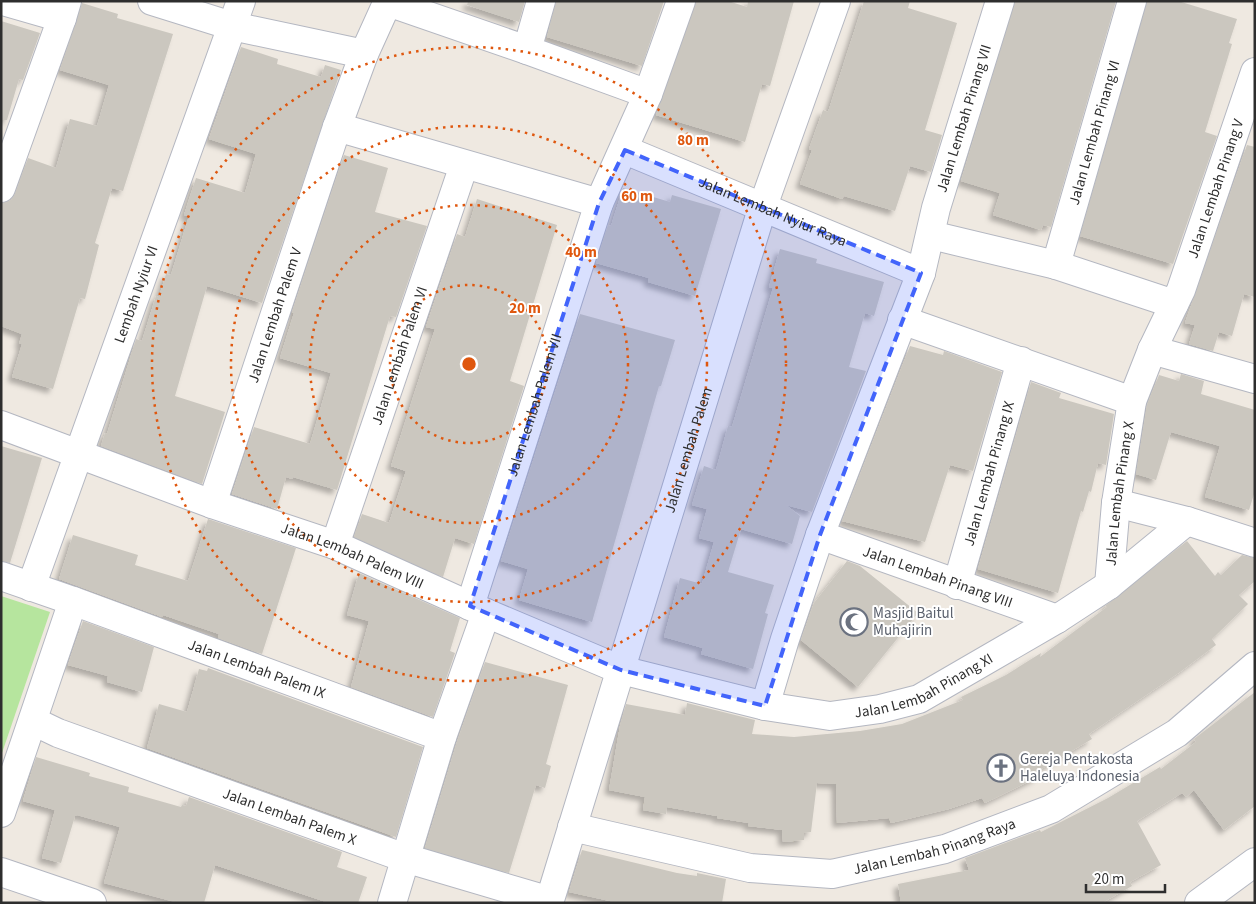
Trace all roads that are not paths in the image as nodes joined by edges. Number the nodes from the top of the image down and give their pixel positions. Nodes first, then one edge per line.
1 (3, 1) edge
2 (152, 1) edge
3 (541, 1) edge
4 (681, 1) edge
5 (836, 1) edge
6 (1000, 1) edge
7 (1132, 1) edge
8 (388, 2) edge
9 (64, 10) edge
10 (237, 14) edge
11 (528, 50) junction
12 (364, 54) junction
13 (1255, 72) edge
14 (648, 94) junction
15 (337, 128) junction
16 (624, 150) junction
17 (464, 165) junction
18 (1, 188) edge
19 (598, 204) junction
20 (763, 206) junction
21 (931, 235) junction
22 (1056, 265) junction
23 (921, 272) junction
24 (1174, 304) junction
25 (902, 320) junction
26 (1152, 350) junction
27 (1021, 361) junction
28 (1255, 379) edge
29 (1132, 401) junction
30 (1, 425) edge
31 (80, 455) junction
32 (1116, 503) junction
33 (212, 504) junction
34 (1187, 521) junction
35 (820, 535) junction
36 (1255, 543) edge
37 (335, 545) junction
38 (1, 576) edge
39 (1109, 584) junction
40 (957, 585) junction
41 (31, 587) junction
42 (73, 601) junction
43 (478, 610) junction
44 (1057, 619) junction
45 (1255, 666) edge
46 (621, 670) junction
47 (765, 706) junction
48 (33, 721) junction
49 (442, 737) junction
50 (1, 813) edge
51 (572, 827) junction
52 (405, 858) junction
53 (1255, 862) edge
54 (1, 872) edge
55 (550, 902) edge
56 (92, 903) edge
57 (392, 903) edge
58 (1199, 903) edge

1 - 9 street
2 - 10 street
3 - 11 street
4 - 14 street, Jalan Lembah Palem VII
5 - 20 street, Jalan Lembah Palem
6 - 21 street, Jalan Lembah Pinang VII
7 - 22 street, Jalan Lembah Pinang VI
8 - 11 street
8 - 12 street, Jalan Lembah Palem V
9 - 18 street
10 - 12 street
10 - 31 street, Lembah Nyiur VI
11 - 14 street
12 - 15 street, Jalan Lembah Palem V
13 - 24 street, Jalan Lembah Pinang V
14 - 16 street, Jalan Lembah Palem VII
15 - 17 street
15 - 33 street, Jalan Lembah Palem V
16 - 19 street, Jalan Lembah Palem VII
16 - 20 street, Jalan Lembah Nyiur Raya
17 - 19 street
17 - 37 street, Jalan Lembah Palem VI
19 - 43 street, Jalan Lembah Palem VII
20 - 23 street, Jalan Lembah Nyiur Raya
20 - 46 street, Jalan Lembah Palem
21 - 22 street
21 - 23 street, Jalan Lembah Pinang VII
22 - 24 street
23 - 25 street, Jalan Lembah Pinang VII
24 - 26 street, Jalan Lembah Pinang V
25 - 27 street
25 - 35 street
26 - 28 street
26 - 29 street, Jalan Lembah Pinang X
27 - 29 street
27 - 40 street, Jalan Lembah Pinang IX
29 - 32 street, Jalan Lembah Pinang X
30 - 31 street, Jalan Lembah Palem VIII
31 - 33 street, Jalan Lembah Palem VIII
31 - 41 street, Lembah Nyiur VI
32 - 34 street
32 - 39 street, Jalan Lembah Pinang X
33 - 37 street, Jalan Lembah Palem VIII
34 - 36 street
34 - 39 street, Jalan Lembah Pinang XI
35 - 40 street, Jalan Lembah Pinang VIII
35 - 47 street
37 - 43 street, Jalan Lembah Palem VIII
38 - 41 street, Jalan Lembah Palem IX
39 - 44 street, Jalan Lembah Pinang XI
40 - 44 street, Jalan Lembah Pinang VIII
41 - 42 street, Jalan Lembah Palem IX
42 - 48 street
42 - 49 street, Jalan Lembah Palem IX
43 - 46 street, Jalan Lembah Palem VIII
43 - 49 street, Jalan Lembah Palem VII
44 - 47 street, Jalan Lembah Pinang XI
45 - 51 street, Jalan Lembah Pinang Raya
46 - 47 street, Jalan Lembah Pinang XI
46 - 51 street, Jalan Lembah Palem
48 - 50 street
48 - 52 street, Jalan Lembah Palem X
49 - 52 street, Jalan Lembah Palem VII
51 - 55 street, Jalan Lembah Palem
52 - 55 street, Jalan Lembah Palem X
52 - 57 street, Jalan Lembah Palem VII
53 - 58 street
54 - 56 street

